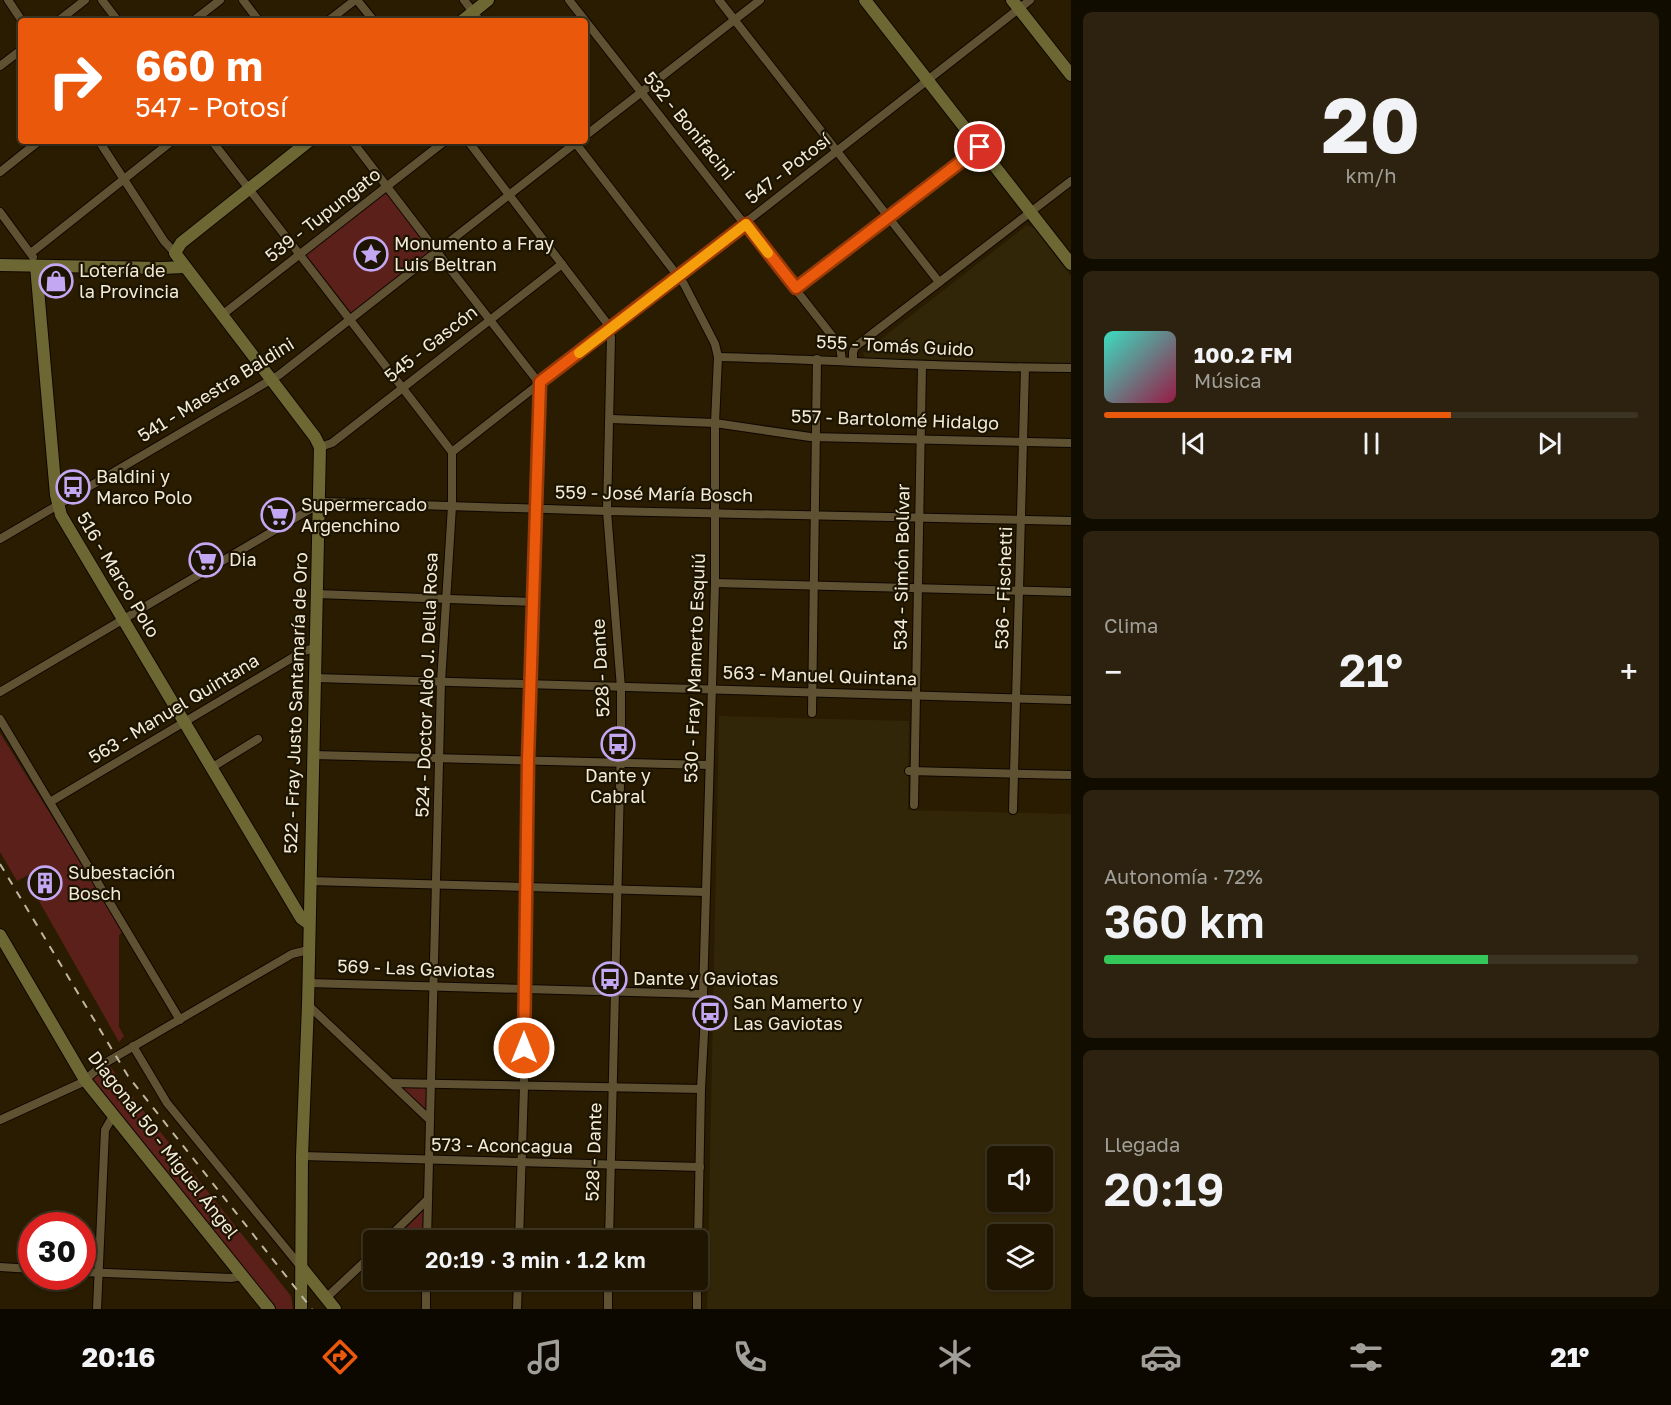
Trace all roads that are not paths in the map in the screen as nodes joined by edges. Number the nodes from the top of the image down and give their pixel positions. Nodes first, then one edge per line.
1 (8, 0) edge
2 (85, 0) edge
3 (102, 0) edge
4 (220, 0) edge
5 (243, 0) edge
6 (356, 0) edge
7 (464, 0) edge
8 (489, 0) edge
9 (569, 0) edge
10 (719, 0) edge
11 (760, 0) edge
12 (865, 0) edge
13 (1030, 0) edge
14 (1016, 4) edge
15 (477, 16) edge
16 (20, 18) edge
17 (62, 18) edge
18 (116, 18) edge
19 (197, 18) edge
20 (257, 18) edge
21 (332, 18) edge
22 (371, 18) edge
23 (583, 18) edge
24 (735, 20) junction
25 (588, 24) edge
26 (18, 52) edge
27 (0, 66) edge
28 (1071, 75) edge
29 (928, 81) junction
30 (641, 92) junction
31 (588, 134) edge
32 (35, 144) edge
33 (101, 144) edge
34 (168, 144) edge
35 (214, 144) edge
36 (305, 144) edge
37 (354, 144) edge
38 (441, 144) edge
39 (470, 144) edge
40 (574, 144) edge
41 (578, 144) edge
42 (980, 147) junction
43 (837, 152) junction
44 (0, 172) edge
45 (124, 180) junction
46 (1071, 181) edge
47 (387, 186) junction
48 (249, 188) junction
49 (510, 196) junction
50 (0, 212) edge
51 (1031, 212) junction
52 (888, 217) junction
53 (746, 224) junction
54 (436, 252) junction
55 (31, 253) junction
56 (175, 253) junction
57 (300, 253) junction
58 (562, 264) junction
59 (1071, 264) edge
60 (0, 266) edge
61 (36, 266) junction
62 (184, 267) junction
63 (678, 275) junction
64 (939, 282) junction
65 (796, 288) junction
66 (222, 315) junction
67 (490, 319) junction
68 (351, 320) junction
69 (610, 328) junction
70 (718, 357) junction
71 (817, 359) junction
72 (842, 361) junction
73 (853, 362) junction
74 (922, 366) junction
75 (1025, 368) junction
76 (1071, 368) edge
77 (272, 379) junction
78 (540, 382) junction
79 (404, 387) junction
80 (611, 419) junction
81 (715, 423) junction
82 (818, 437) junction
83 (921, 440) junction
84 (1025, 441) junction
85 (1071, 443) edge
86 (320, 447) junction
87 (452, 452) junction
88 (319, 504) junction
89 (58, 506) junction
90 (452, 506) junction
91 (537, 508) junction
92 (607, 511) junction
93 (715, 513) junction
94 (816, 514) junction
95 (920, 517) junction
96 (1022, 519) junction
97 (1071, 521) edge
98 (0, 539) edge
99 (715, 583) junction
100 (815, 586) junction
101 (918, 588) junction
102 (1020, 591) junction
103 (1071, 592) edge
104 (317, 594) junction
105 (446, 599) junction
106 (533, 602) junction
107 (123, 619) junction
108 (316, 647) junction
109 (315, 678) junction
110 (441, 682) junction
111 (531, 685) junction
112 (621, 688) junction
113 (712, 689) junction
114 (0, 692) edge
115 (813, 693) junction
116 (915, 695) junction
117 (1017, 698) junction
118 (1071, 700) edge
119 (812, 713) dead end
120 (0, 719) edge
121 (184, 722) junction
122 (258, 739) dead end
123 (314, 755) junction
124 (438, 758) junction
125 (528, 760) junction
126 (620, 763) junction
127 (709, 765) junction
128 (211, 768) junction
129 (912, 771) junction
130 (1015, 774) junction
131 (1071, 775) edge
132 (50, 802) junction
133 (914, 805) dead end
134 (1014, 810) dead end
135 (309, 881) junction
136 (436, 885) junction
137 (525, 886) junction
138 (617, 889) junction
139 (706, 892) junction
140 (309, 923) junction
141 (0, 935) edge
142 (308, 950) junction
143 (308, 983) junction
144 (433, 986) junction
145 (523, 989) junction
146 (615, 992) junction
147 (703, 994) junction
148 (308, 1005) junction
149 (180, 1020) junction
150 (133, 1046) junction
151 (86, 1080) junction
152 (391, 1083) junction
153 (431, 1084) junction
154 (524, 1087) junction
155 (613, 1088) junction
156 (701, 1089) junction
157 (113, 1116) junction
158 (0, 1120) edge
159 (430, 1120) junction
160 (303, 1156) junction
161 (429, 1160) junction
162 (521, 1162) junction
163 (610, 1165) junction
164 (700, 1167) junction
165 (428, 1199) junction
166 (397, 1230) edge
167 (427, 1230) edge
168 (519, 1230) edge
169 (609, 1230) edge
170 (698, 1230) edge
171 (363, 1263) edge
172 (0, 1268) edge
173 (302, 1268) junction
174 (18, 1269) edge
175 (96, 1273) edge
176 (99, 1273) junction
177 (242, 1276) junction
178 (426, 1290) edge
179 (518, 1290) edge
180 (608, 1290) edge
181 (697, 1290) edge
182 (326, 1298) junction
183 (301, 1305) edge
184 (97, 1309) edge
185 (268, 1309) edge
186 (335, 1309) edge
187 (426, 1309) edge
188 (517, 1309) edge
189 (608, 1309) edge
190 (697, 1309) edge

1 - 16 street
2 - 17 street
3 - 18 street
4 - 19 street
5 - 20 street
6 - 21 street
6 - 22 street
7 - 15 street
8 - 15 street
9 - 23 street, 532 - Bonifacini
10 - 24 street
11 - 24 street
12 - 29 street
13 - 14 street, 547 - Potosí
14 - 28 street
14 - 29 street, 547 - Potosí
24 - 30 street
24 - 43 street
25 - 30 street, 532 - Bonifacini
26 - 27 street
29 - 42 street
29 - 43 street, 547 - Potosí
30 - 31 street
30 - 53 street, 532 - Bonifacini
32 - 44 street
33 - 45 street
34 - 45 street
35 - 48 street
36 - 48 street
37 - 47 street
38 - 47 street, 539 - Tupungato
39 - 49 street
40 - 49 street, 541 - Maestra Baldini
41 - 63 street, 530 - Fray Mamerto Esquiú
42 - 51 street
42 - 52 street
43 - 52 street
43 - 53 street, 547 - Potosí
45 - 55 street
45 - 56 street
46 - 51 street
47 - 54 street
47 - 57 street, 539 - Tupungato
48 - 56 street
48 - 57 street
49 - 54 street, 541 - Maestra Baldini
49 - 58 street
50 - 55 street, 516 - Marco Polo
51 - 59 street
51 - 64 street
52 - 64 street
52 - 65 street
53 - 63 street, 547 - Potosí
53 - 65 street, 532 - Bonifacini
54 - 67 street
54 - 68 street, 541 - Maestra Baldini
55 - 61 street, 516 - Marco Polo
56 - 62 street
57 - 66 street, 539 - Tupungato
57 - 68 street
58 - 67 street, 545 - Gascón
58 - 69 street
60 - 61 street
61 - 62 street
61 - 89 street, 516 - Marco Polo
62 - 66 street
63 - 69 street, 547 - Potosí
63 - 70 street, 530 - Fray Mamerto Esquiú
64 - 73 street
65 - 72 street, 532 - Bonifacini
66 - 77 street
67 - 78 street
67 - 79 street, 545 - Gascón
68 - 77 street, 541 - Maestra Baldini
68 - 79 street
69 - 78 street, 547 - Potosí
69 - 80 street, 528 - Dante
70 - 71 street, 555 - Tomás Guido
70 - 81 street, 530 - Fray Mamerto Esquiú
71 - 72 street, 555 - Tomás Guido
71 - 82 street
72 - 73 street, 555 - Tomás Guido
73 - 74 street, 555 - Tomás Guido
74 - 75 street, 555 - Tomás Guido
74 - 83 street, 534 - Simón Bolívar
75 - 76 street, 555 - Tomás Guido
75 - 84 street, 536 - Fischetti
77 - 86 street
77 - 89 street, 541 - Maestra Baldini
78 - 87 street, 547 - Potosí
78 - 91 street
79 - 86 street, 545 - Gascón
79 - 87 street
80 - 81 street, 557 - Bartolomé Hidalgo
80 - 92 street, 528 - Dante
81 - 82 street, 557 - Bartolomé Hidalgo
81 - 93 street, 530 - Fray Mamerto Esquiú
82 - 83 street, 557 - Bartolomé Hidalgo
82 - 94 street
83 - 84 street, 557 - Bartolomé Hidalgo
83 - 95 street, 534 - Simón Bolívar
84 - 85 street, 557 - Bartolomé Hidalgo
84 - 96 street, 536 - Fischetti
86 - 88 street, 522 - Fray Justo Santamaría de Oro
87 - 90 street, 524 - Doctor Aldo J. Della Rosa
88 - 90 street, 559 - José María Bosch
88 - 104 street, 522 - Fray Justo Santamaría de Oro
88 - 107 street, 559 - José María Bosch
89 - 98 street, 541 - Maestra Baldini
89 - 107 street, 516 - Marco Polo
90 - 91 street, 559 - José María Bosch
90 - 105 street, 524 - Doctor Aldo J. Della Rosa
91 - 92 street, 559 - José María Bosch
91 - 106 street
92 - 93 street, 559 - José María Bosch
92 - 112 street, 528 - Dante
93 - 94 street, 559 - José María Bosch
93 - 99 street, 530 - Fray Mamerto Esquiú
94 - 95 street, 559 - José María Bosch
94 - 100 street
95 - 96 street, 559 - José María Bosch
95 - 101 street, 534 - Simón Bolívar
96 - 97 street, 559 - José María Bosch
96 - 102 street, 536 - Fischetti
99 - 100 street
99 - 113 street, 530 - Fray Mamerto Esquiú
100 - 101 street
100 - 115 street
101 - 102 street
101 - 116 street, 534 - Simón Bolívar
102 - 103 street
102 - 117 street, 536 - Fischetti
104 - 105 street
104 - 108 street, 522 - Fray Justo Santamaría de Oro
105 - 106 street
105 - 110 street, 524 - Doctor Aldo J. Della Rosa
106 - 111 street
107 - 114 street, 559 - José María Bosch
107 - 121 street, 516 - Marco Polo
108 - 109 street, 522 - Fray Justo Santamaría de Oro
108 - 121 street, 563 - Manuel Quintana
109 - 110 street, 563 - Manuel Quintana
109 - 123 street, 522 - Fray Justo Santamaría de Oro
110 - 111 street, 563 - Manuel Quintana
110 - 124 street, 524 - Doctor Aldo J. Della Rosa
111 - 112 street, 563 - Manuel Quintana
111 - 125 street
112 - 113 street, 563 - Manuel Quintana
112 - 126 street, 528 - Dante
113 - 115 street, 563 - Manuel Quintana
113 - 127 street, 530 - Fray Mamerto Esquiú
115 - 116 street, 563 - Manuel Quintana
115 - 119 street
116 - 117 street, 563 - Manuel Quintana
116 - 129 street, 534 - Simón Bolívar
117 - 118 street, 563 - Manuel Quintana
117 - 130 street, 536 - Fischetti
120 - 132 street
121 - 128 street, 516 - Marco Polo
121 - 132 street, 563 - Manuel Quintana
122 - 128 street
123 - 124 street
123 - 135 street, 522 - Fray Justo Santamaría de Oro
124 - 125 street
124 - 136 street, 524 - Doctor Aldo J. Della Rosa
125 - 126 street
125 - 137 street
126 - 127 street
126 - 138 street, 528 - Dante
127 - 139 street, 530 - Fray Mamerto Esquiú
128 - 140 street, 516 - Marco Polo
129 - 130 street
129 - 133 street, 534 - Simón Bolívar
130 - 131 street
130 - 134 street, 536 - Fischetti
132 - 149 street
135 - 136 street
135 - 140 street, 522 - Fray Justo Santamaría de Oro
136 - 137 street
136 - 144 street, 524 - Doctor Aldo J. Della Rosa
137 - 138 street
137 - 145 street
138 - 139 street
138 - 146 street, 528 - Dante
139 - 147 street, 530 - Fray Mamerto Esquiú
140 - 142 street, 522 - Fray Justo Santamaría de Oro
141 - 151 street, Diagonal 50 - Miguel Ángel
142 - 143 street, 522 - Fray Justo Santamaría de Oro
142 - 149 street
143 - 144 street, 569 - Las Gaviotas
143 - 148 street, 522 - Fray Justo Santamaría de Oro
144 - 145 street, 569 - Las Gaviotas
144 - 153 street, 524 - Doctor Aldo J. Della Rosa
145 - 146 street, 569 - Las Gaviotas
145 - 154 street
146 - 147 street, 569 - Las Gaviotas
146 - 155 street, 528 - Dante
147 - 156 street, 530 - Fray Mamerto Esquiú
148 - 152 street
148 - 160 street, 522 - Fray Justo Santamaría de Oro
149 - 150 street
150 - 151 street
150 - 173 street
151 - 157 street, Diagonal 50 - Miguel Ángel
151 - 158 street
152 - 153 street
152 - 159 street
153 - 154 street
153 - 159 street, 524 - Doctor Aldo J. Della Rosa
154 - 155 street
154 - 162 street
155 - 156 street
155 - 163 street, 528 - Dante
156 - 164 street, 530 - Fray Mamerto Esquiú
157 - 176 street
157 - 177 street, Diagonal 50 - Miguel Ángel
159 - 161 street, 524 - Doctor Aldo J. Della Rosa
160 - 161 street, 573 - Aconcagua
160 - 173 street, 522 - Fray Justo Santamaría de Oro
161 - 162 street, 573 - Aconcagua
161 - 165 street, 524 - Doctor Aldo J. Della Rosa
162 - 163 street, 573 - Aconcagua
162 - 168 street
163 - 164 street, 573 - Aconcagua
163 - 169 street, 528 - Dante
164 - 170 street, 530 - Fray Mamerto Esquiú
165 - 166 street
165 - 167 street, 524 - Doctor Aldo J. Della Rosa
171 - 182 street
172 - 174 street
173 - 182 street
173 - 183 street, 522 - Fray Justo Santamaría de Oro
175 - 176 street
176 - 177 street
176 - 184 street
177 - 185 street, Diagonal 50 - Miguel Ángel
178 - 187 street
179 - 188 street
180 - 189 street
181 - 190 street
182 - 186 street

